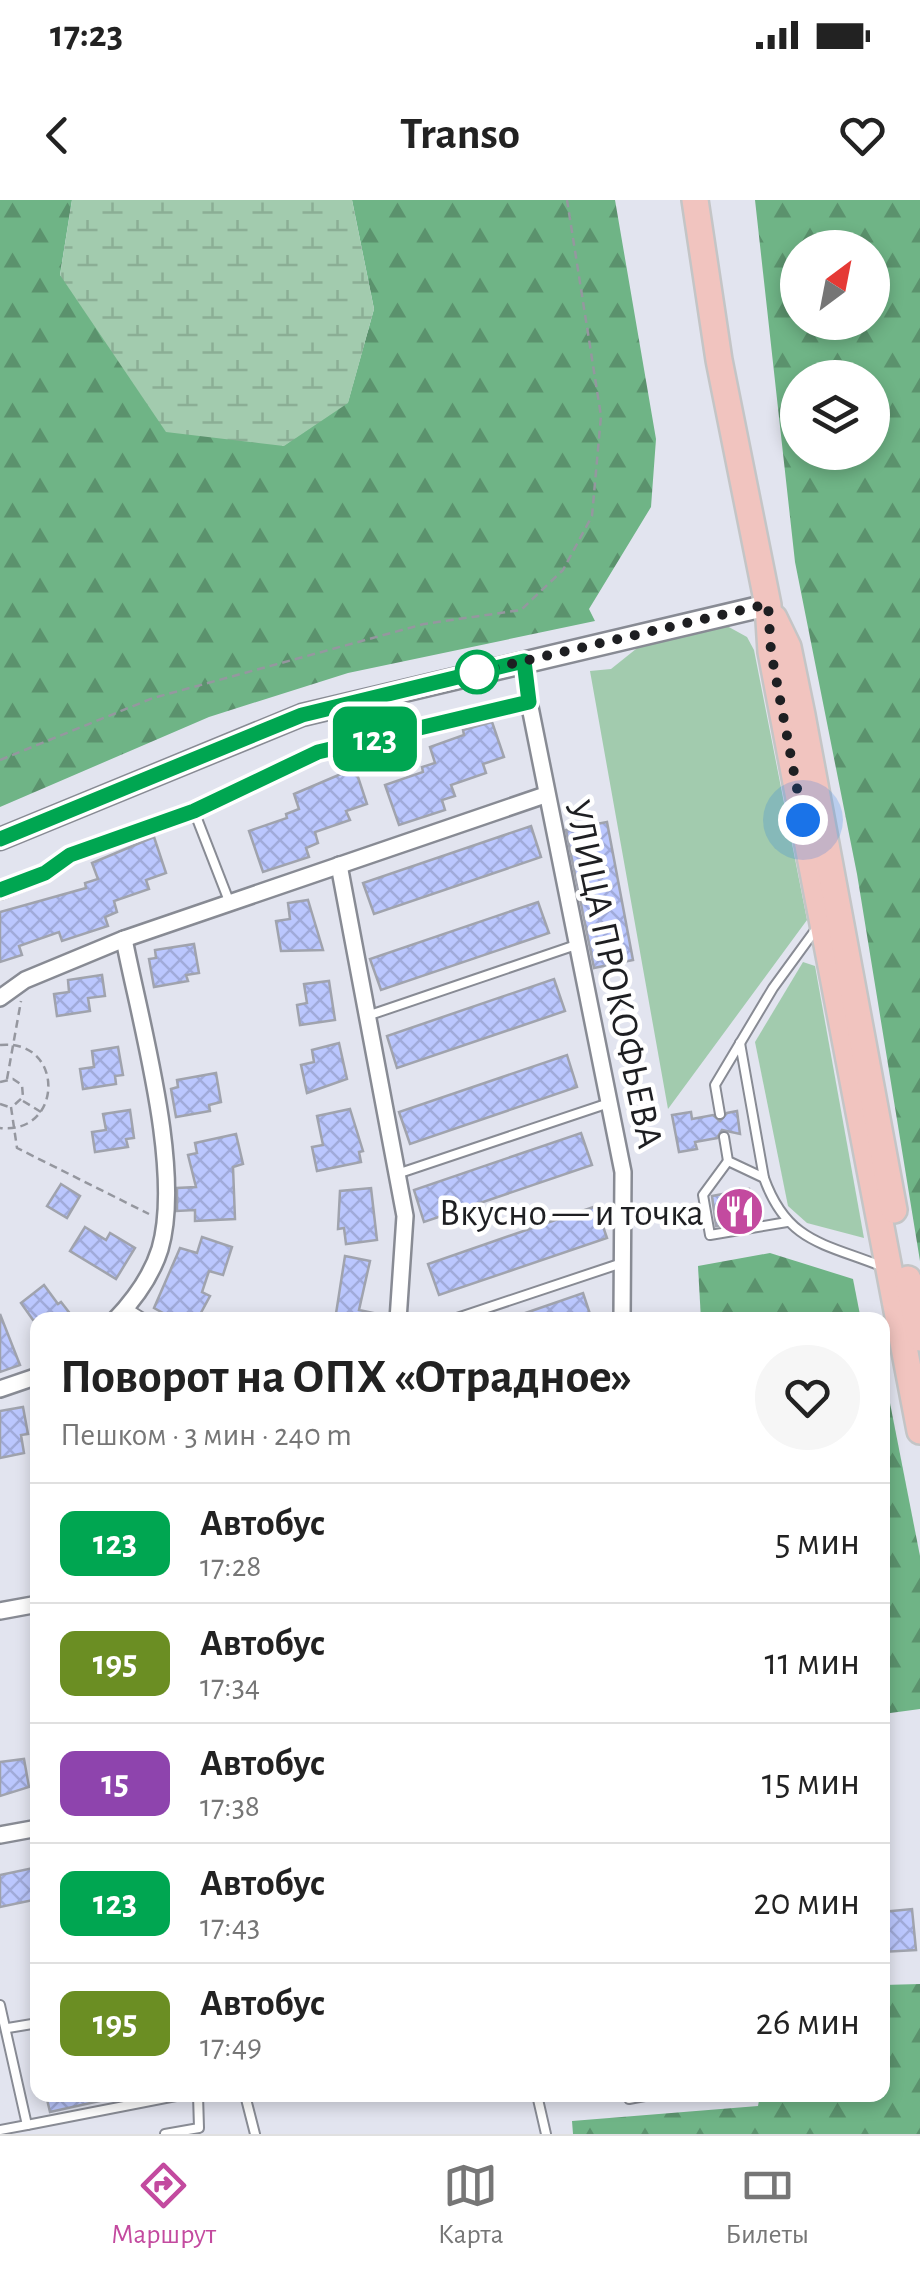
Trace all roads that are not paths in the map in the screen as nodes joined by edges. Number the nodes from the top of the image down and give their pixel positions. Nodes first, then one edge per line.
1 (696, 200) edge
2 (768, 604) junction
3 (524, 661) junction
4 (529, 702) junction
5 (545, 795) junction
6 (194, 811) junction
7 (0, 839) edge
8 (339, 865) junction
9 (0, 890) edge
10 (229, 901) junction
11 (822, 922) junction
12 (124, 938) junction
13 (578, 944) junction
14 (0, 998) edge
15 (368, 1016) junction
16 (740, 1043) junction
17 (609, 1102) junction
18 (720, 1114) dead end
19 (724, 1137) dead end
20 (728, 1162) junction
21 (397, 1174) junction
22 (764, 1178) junction
23 (788, 1222) junction
24 (624, 1262) junction
25 (888, 1269) junction
26 (122, 1312) edge
27 (398, 1312) edge
28 (475, 1312) edge
29 (622, 1312) edge
30 (920, 1338) edge
31 (30, 1379) edge
32 (0, 1390) edge
33 (920, 1431) edge
34 (30, 1605) edge
35 (0, 1611) edge
36 (30, 1829) edge
37 (0, 1835) edge
38 (0, 2004) edge
39 (30, 2024) edge
40 (8, 2028) junction
41 (115, 2102) edge
42 (146, 2102) edge
43 (198, 2102) edge
44 (248, 2102) edge
45 (538, 2102) edge
46 (116, 2108) junction
47 (27, 2125) junction
48 (0, 2130) edge
49 (165, 2134) edge
50 (255, 2134) edge
51 (546, 2134) edge

1 - 2 main road
2 - 3 street
2 - 11 main road
2 - 30 main road
3 - 4 lane
3 - 7 street
4 - 5 street, УЛИЦА ПРОКОФЬЕВА
4 - 6 street
5 - 8 street
5 - 13 street, УЛИЦА ПРОКОФЬЕВА
6 - 9 street
6 - 10 lane
8 - 10 street
8 - 15 street
10 - 12 street
11 - 16 lane
11 - 25 main road
12 - 14 street
12 - 26 street
13 - 15 lane
13 - 17 street, УЛИЦА ПРОКОФЬЕВА
15 - 21 street
16 - 18 lane
16 - 22 lane
17 - 21 lane
17 - 24 street, УЛИЦА ПРОКОФЬЕВА
19 - 20 lane
20 - 22 lane
20 - 23 lane
21 - 27 street
22 - 23 lane
23 - 25 lane
24 - 28 lane
24 - 29 street, УЛИЦА ПРОКОФЬЕВА
25 - 33 main road
31 - 32 street
34 - 35 street
36 - 37 street
38 - 40 lane
39 - 40 lane
40 - 47 lane
41 - 46 lane
42 - 46 lane
43 - 49 lane
44 - 50 lane
45 - 51 lane
46 - 47 lane
47 - 48 lane

